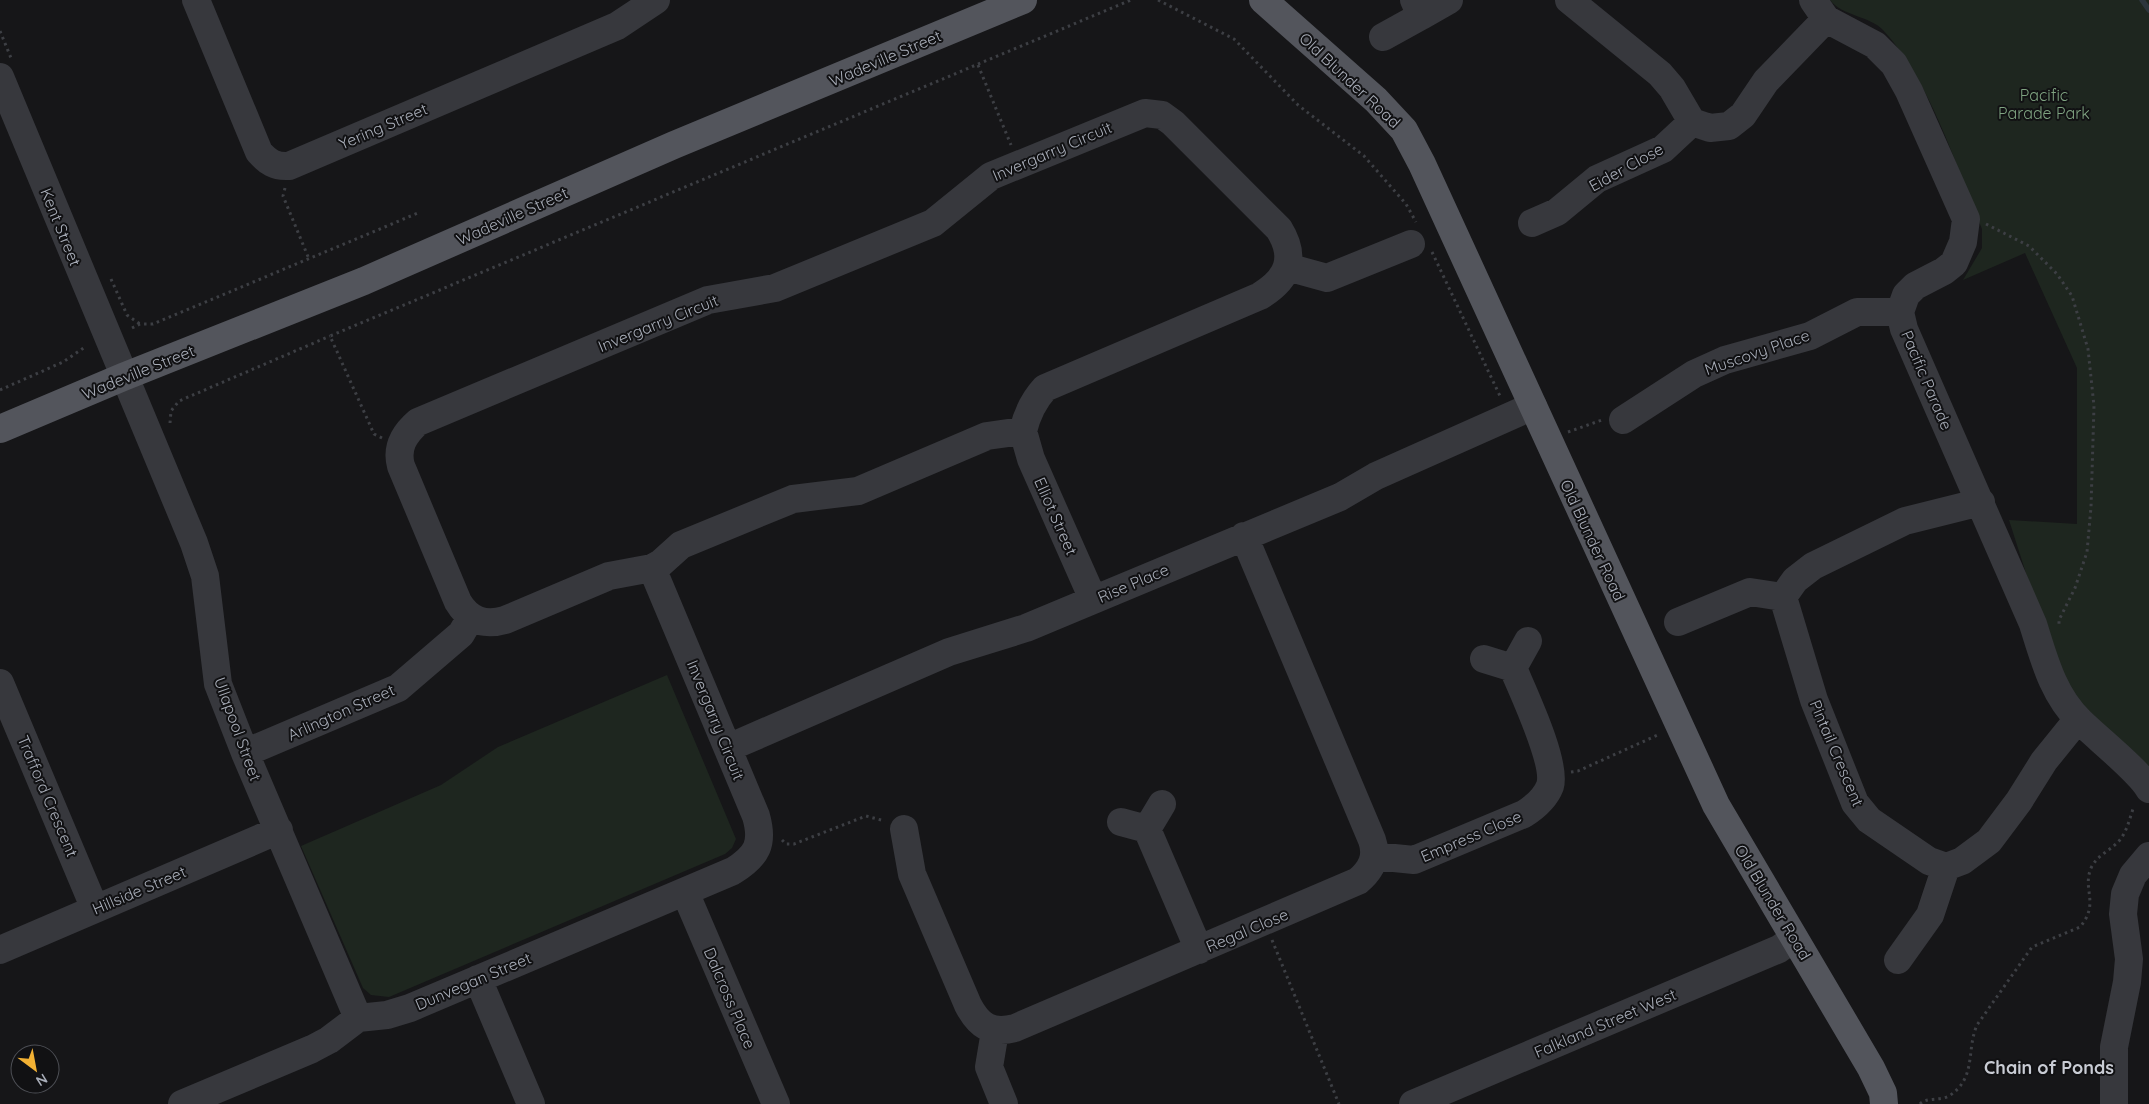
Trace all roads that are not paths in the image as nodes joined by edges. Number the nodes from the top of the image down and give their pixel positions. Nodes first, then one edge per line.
1 (196, 0) edge
2 (656, 0) edge
3 (1023, 0) edge
4 (1449, 0) edge
5 (1569, 0) edge
6 (1266, 1) edge
7 (1417, 8) edge
8 (1820, 10) edge
9 (1383, 37) dead end
10 (0, 78) edge
11 (1692, 122) junction
12 (1532, 223) dead end
13 (1419, 238) road end
14 (1287, 267) junction
15 (1900, 312) junction
16 (123, 376) junction
17 (1521, 412) junction
18 (1622, 420) road end
19 (0, 430) edge
20 (1023, 431) junction
21 (1981, 502) junction
22 (1244, 536) junction
23 (652, 568) junction
24 (1783, 597) junction
25 (1093, 599) junction
26 (471, 617) junction
27 (1678, 622) dead end
28 (1528, 641) dead end
29 (1484, 659) dead end
30 (1513, 668) junction
31 (0, 683) edge
32 (2078, 719) junction
33 (728, 748) junction
34 (246, 754) junction
35 (2148, 787) edge
36 (1162, 804) dead end
37 (1121, 822) dead end
38 (1147, 828) junction
39 (904, 829) road end
40 (279, 830) junction
41 (768, 839) joint
42 (1374, 856) junction
43 (2149, 856) edge
44 (1946, 867) junction
45 (685, 892) junction
46 (95, 909) junction
47 (1794, 938) junction
48 (0, 950) edge
49 (1199, 950) junction
50 (1898, 960) dead end
51 (478, 979) junction
52 (358, 1018) junction
53 (995, 1031) junction
54 (182, 1104) edge
55 (531, 1104) edge
56 (776, 1104) edge
57 (1004, 1104) edge
58 (1413, 1104) edge
59 (1884, 1104) edge
60 (2114, 1104) edge

1 - 2 street, Yering Street
3 - 16 main road, Wadeville Street
4 - 7 street
5 - 11 street
6 - 17 main road, Old Blunder Road
7 - 9 street
8 - 11 street
8 - 15 street, Pacific Parade
10 - 16 street, Kent Street
11 - 12 street, Eider Close
13 - 14 street
14 - 20 street
14 - 26 street, Invergarry Circuit
15 - 18 street, Muscovy Place
15 - 21 street, Pacific Parade
16 - 19 main road, Wadeville Street
16 - 34 street, Ullapool Street
17 - 22 street, Rise Place
17 - 47 main road, Old Blunder Road
20 - 23 street
20 - 25 street, Elliot Street
21 - 24 street
21 - 32 street, Pacific Parade
22 - 25 street, Rise Place
22 - 42 street
23 - 26 street
23 - 33 street, Invergarry Circuit
24 - 27 street
24 - 44 street, Pintail Crescent
25 - 33 street, Rise Place
26 - 34 street, Arlington Street
28 - 30 street
29 - 30 street
30 - 42 street, Empress Close
31 - 46 street, Trafford Crescent
32 - 35 street, Pacific Parade
32 - 44 street
33 - 41 street, Invergarry Circuit
34 - 40 street, Ullapool Street
36 - 38 street
37 - 38 street
38 - 49 street
39 - 53 street
40 - 46 street, Hillside Street
40 - 52 street, Ullapool Street
41 - 45 street, Dunvegan Street
42 - 49 street, Regal Close
43 - 60 street
44 - 50 street
45 - 51 street, Dunvegan Street
45 - 56 street, Dalcross Place
46 - 48 street, Hillside Street
47 - 58 street, Falkland Street West
47 - 59 main road, Old Blunder Road
49 - 53 street, Regal Close
51 - 52 street, Dunvegan Street
51 - 55 street
52 - 54 street
53 - 57 street

